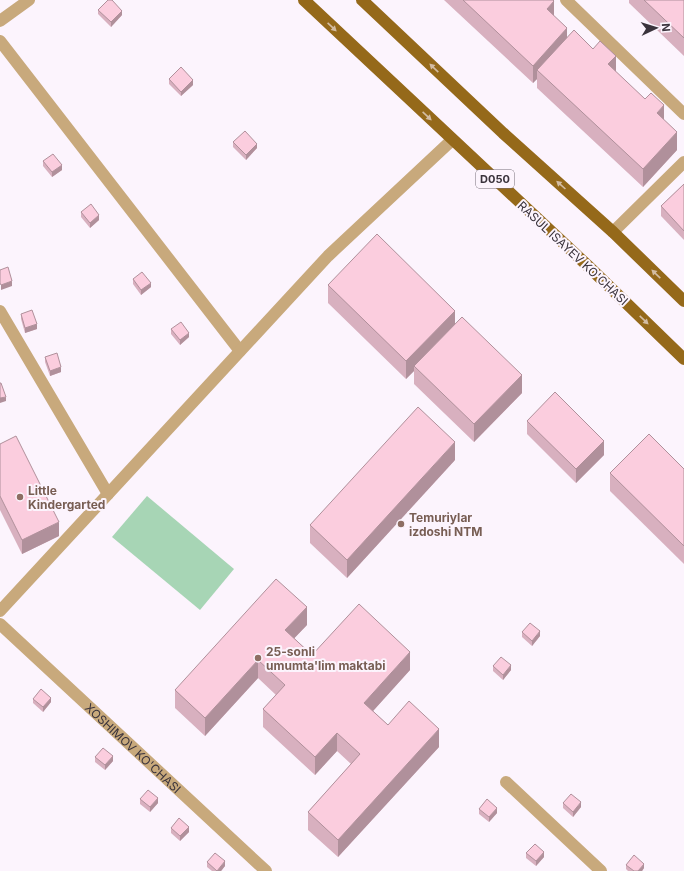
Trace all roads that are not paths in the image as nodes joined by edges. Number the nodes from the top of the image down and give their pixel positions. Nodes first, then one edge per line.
1 (29, 0) edge
2 (304, 0) edge
3 (362, 0) edge
4 (566, 0) edge
5 (0, 21) edge
6 (0, 41) edge
7 (684, 114) edge
8 (452, 140) junction
9 (684, 162) edge
10 (613, 232) junction
11 (684, 301) edge
12 (0, 311) edge
13 (240, 351) junction
14 (684, 359) edge
15 (108, 494) junction
16 (0, 611) edge
17 (0, 624) edge
18 (506, 782) dead end
19 (266, 871) edge
20 (601, 871) edge

1 - 5 street
2 -> 8 main road, RASUL ISAYEV KO'CHASI / D050
10 -> 3 main road
4 - 7 street
6 - 13 street
8 - 13 street
8 -> 14 main road, RASUL ISAYEV KO'CHASI / D050
9 - 10 street
11 -> 10 main road
12 - 15 street
13 - 15 street
15 - 16 street
17 - 19 street, XOSHIMOV KO'CHASI
18 - 20 street

